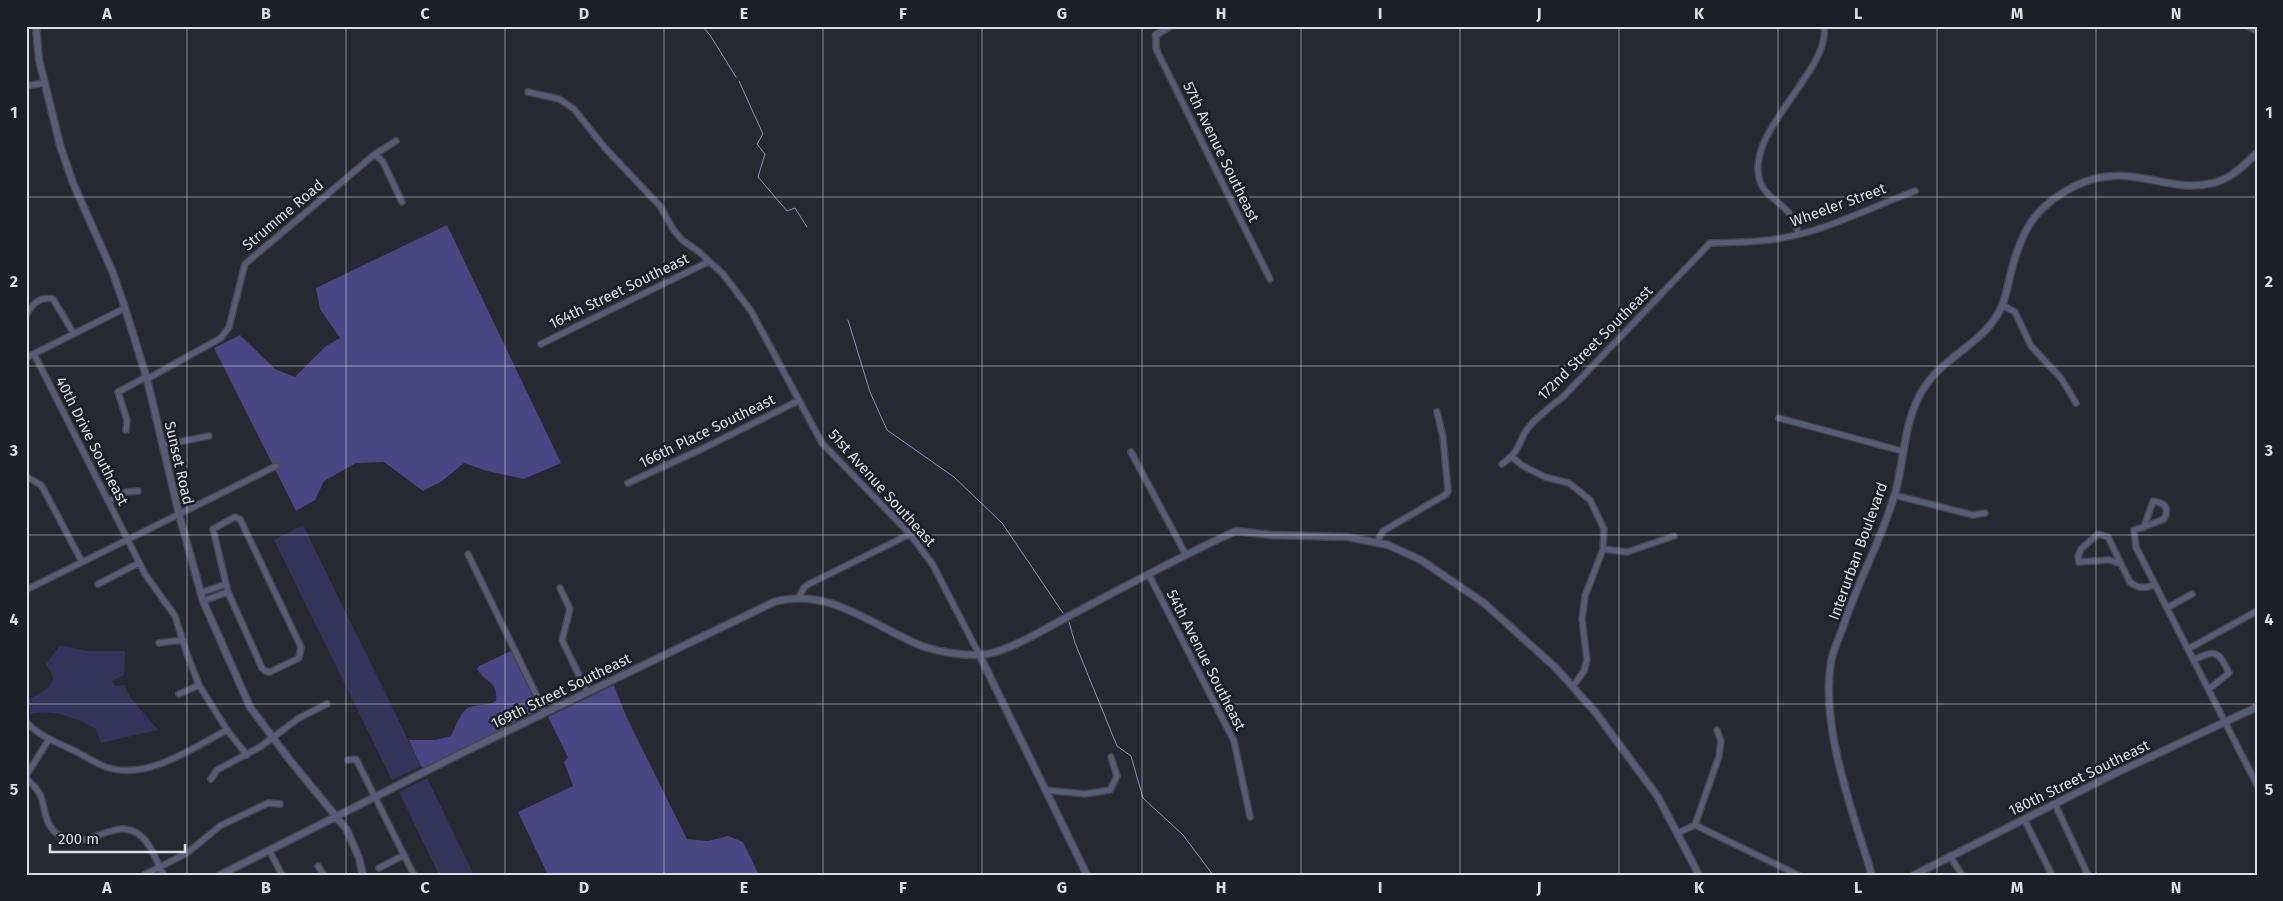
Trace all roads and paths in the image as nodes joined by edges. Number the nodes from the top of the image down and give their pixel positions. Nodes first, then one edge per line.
1 (36, 26) edge
2 (1170, 26) edge
3 (1824, 26) edge
4 (2247, 26) edge
5 (2257, 31) edge
6 (1156, 36) joint
7 (44, 83) junction
8 (26, 86) edge
9 (528, 92) dead end
10 (396, 142) dead end
11 (2257, 153) edge
12 (376, 154) junction
13 (1915, 191) dead end
14 (402, 202) dead end
15 (1799, 234) junction
16 (1710, 243) joint
17 (708, 262) junction
18 (1270, 279) dead end
19 (2002, 305) junction
20 (125, 308) junction
21 (27, 314) edge
22 (74, 334) junction
23 (541, 344) dead end
24 (34, 354) junction
25 (26, 358) edge
26 (147, 378) junction
27 (798, 401) junction
28 (2076, 403) dead end
29 (1437, 412) dead end
30 (1779, 418) dead end
31 (126, 430) dead end
32 (210, 436) dead end
33 (162, 445) junction
34 (1902, 451) junction
35 (1131, 452) dead end
36 (1512, 457) junction
37 (1502, 464) dead end
38 (276, 466) dead end
39 (27, 478) edge
40 (628, 483) dead end
41 (138, 491) dead end
42 (1894, 495) junction
43 (108, 501) junction
44 (179, 514) junction
45 (1985, 514) dead end
46 (2144, 526) junction
47 (910, 534) junction
48 (1674, 536) dead end
49 (128, 539) junction
50 (1377, 542) junction
51 (1603, 549) junction
52 (468, 554) dead end
53 (1186, 555) junction
54 (82, 562) junction
55 (139, 563) junction
56 (2121, 564) junction
57 (1149, 575) junction
58 (98, 584) dead end
59 (226, 584) junction
60 (2155, 584) junction
61 (560, 588) dead end
62 (26, 590) edge
63 (228, 592) junction
64 (200, 593) junction
65 (2192, 594) dead end
66 (799, 598) junction
67 (203, 601) junction
68 (2167, 608) junction
69 (2257, 611) edge
70 (183, 640) junction
71 (159, 643) dead end
72 (2188, 649) junction
73 (980, 656) junction
74 (2194, 660) junction
75 (199, 685) junction
76 (1573, 686) junction
77 (2209, 690) junction
78 (587, 692) junction
79 (179, 694) dead end
80 (327, 704) dead end
81 (2257, 707) edge
82 (545, 713) junction
83 (26, 722) edge
84 (2226, 722) junction
85 (227, 730) junction
86 (1717, 730) dead end
87 (274, 737) junction
88 (49, 739) junction
89 (247, 755) junction
90 (1111, 757) dead end
91 (348, 760) dead end
92 (26, 777) edge
93 (211, 779) dead end
94 (2257, 785) edge
95 (1046, 790) junction
96 (375, 797) junction
97 (280, 804) dead end
98 (2055, 804) junction
99 (336, 816) junction
100 (1250, 817) dead end
101 (2024, 819) junction
102 (1695, 825) junction
103 (1678, 833) junction
104 (269, 850) junction
105 (404, 855) junction
106 (1950, 856) junction
107 (318, 866) dead end
108 (160, 867) junction
109 (379, 868) dead end
110 (144, 875) edge
111 (164, 875) edge
112 (220, 875) edge
113 (282, 875) edge
114 (324, 875) edge
115 (363, 875) edge
116 (414, 875) edge
117 (1087, 875) edge
118 (1698, 875) edge
119 (1798, 875) edge
120 (1872, 875) edge
121 (1914, 875) edge
122 (1962, 875) edge
123 (2052, 875) edge
124 (2088, 875) edge

1 - 7 street, Sunset Road
2 - 6 street
3 - 15 street
4 - 5 street
6 - 18 street, 57th Avenue Southeast
7 - 8 street
7 - 20 street, Sunset Road
9 - 17 street, 51st Avenue Southeast
10 - 12 street, Strumme Road
11 - 19 street, Interurban Boulevard
12 - 14 street
12 - 26 street, Strumme Road
13 - 15 street, Wheeler Street
15 - 16 street, Wheeler Street
16 - 36 street, 172nd Street Southeast
17 - 23 street, 164th Street Southeast
17 - 27 street, 51st Avenue Southeast
19 - 28 street
19 - 34 street, Interurban Boulevard
20 - 22 street
20 - 26 street, Sunset Road
21 - 22 street
22 - 24 street
24 - 25 street
24 - 43 street, 40th Drive Southeast
26 - 31 street, Strumme Road
26 - 33 street, Sunset Road
27 - 40 street, 166th Place Southeast
27 - 47 street, 51st Avenue Southeast
29 - 50 street
30 - 34 street
32 - 33 street
33 - 44 street, Sunset Road
34 - 42 street, Interurban Boulevard
35 - 53 street
36 - 37 street, 172nd Street Southeast
36 - 51 street
38 - 44 street
39 - 54 street
41 - 43 street
42 - 45 street
42 - 120 street, Interurban Boulevard
43 - 49 street, 40th Drive Southeast
44 - 49 street
44 - 64 street, Sunset Road
46 - 46 street
46 - 60 street
47 - 66 street
47 - 73 street, 51st Avenue Southeast
48 - 51 street
49 - 54 street
49 - 55 street, 40th Drive Southeast
50 - 53 street
50 - 76 street
51 - 76 street
52 - 82 street
53 - 57 street
54 - 62 street
55 - 58 street
55 - 70 street, 40th Drive Southeast
56 - 56 street
56 - 60 street
57 - 73 street
57 - 100 street, 54th Avenue Southeast
59 - 63 street
59 - 63 street
59 - 64 street
60 - 68 street
61 - 78 street
63 - 67 street
64 - 67 street, Sunset Road
65 - 68 street
66 - 73 street, 169th Street Southeast
66 - 78 street, 169th Street Southeast
67 - 87 street, Sunset Road
68 - 72 street
69 - 72 street
70 - 71 street
70 - 75 street, 40th Drive Southeast
72 - 74 street
73 - 95 street, 51st Avenue Southeast
74 - 77 street
74 - 77 street
75 - 79 street
75 - 85 street, 40th Drive Southeast
76 - 103 street
77 - 84 street
78 - 82 street, 169th Street Southeast
80 - 87 street
81 - 84 street, 180th Street Southeast
82 - 96 street, 169th Street Southeast
83 - 88 street
84 - 94 street
84 - 98 street, 180th Street Southeast
85 - 88 street
85 - 89 street, 40th Drive Southeast
86 - 102 street
87 - 89 street
87 - 99 street, Sunset Road
88 - 92 street
89 - 93 street
90 - 95 street
91 - 96 street
92 - 108 street
95 - 117 street, 51st Avenue Southeast
96 - 99 street, 169th Street Southeast
96 - 105 street
97 - 108 street
98 - 101 street, 180th Street Southeast
98 - 124 street
99 - 104 street, 169th Street Southeast
99 - 115 street, Sunset Road
101 - 106 street, 180th Street Southeast
101 - 123 street
102 - 103 street
102 - 119 street
103 - 118 street
104 - 112 street, 169th Street Southeast
104 - 113 street
105 - 109 street
105 - 116 street
106 - 121 street, 180th Street Southeast
106 - 122 street
107 - 114 street
108 - 110 street
108 - 111 street

